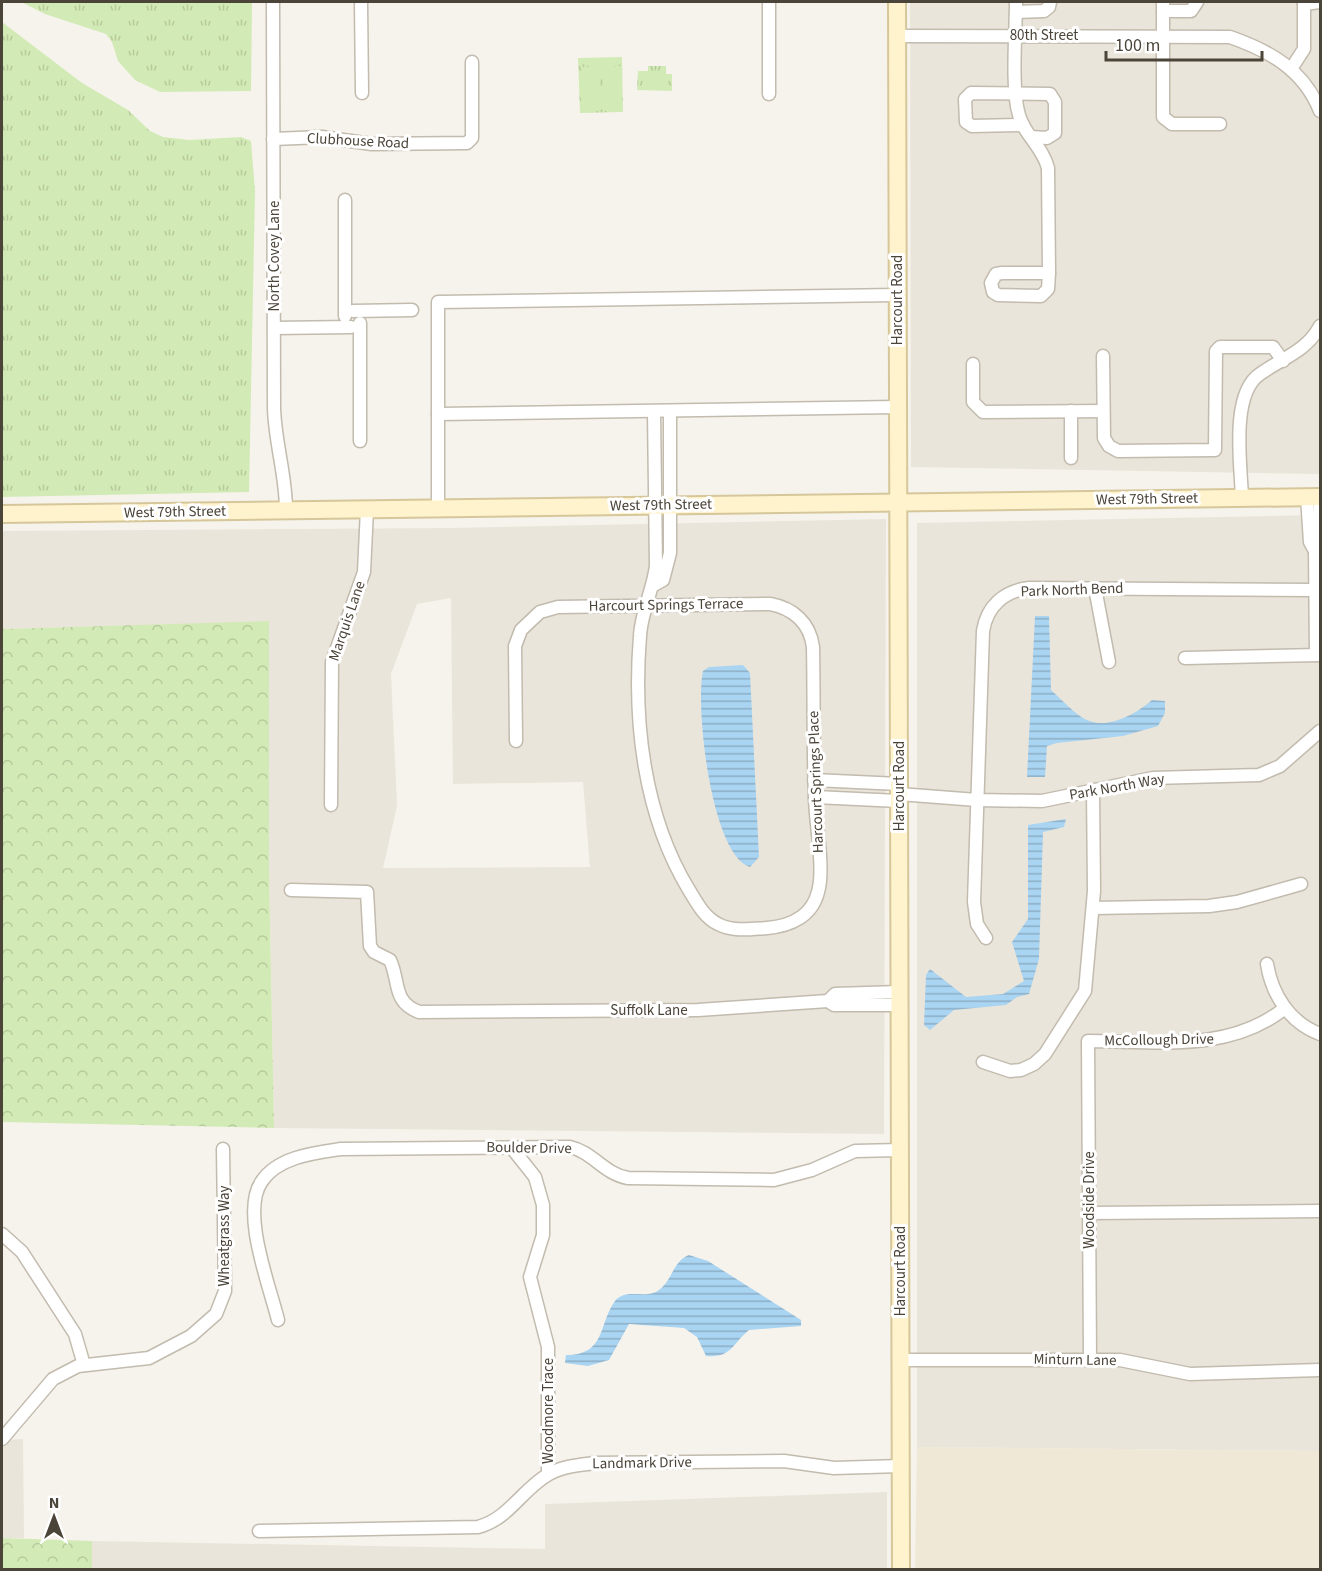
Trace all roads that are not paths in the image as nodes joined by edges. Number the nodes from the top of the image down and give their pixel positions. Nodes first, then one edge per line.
1 (273, 2) edge
2 (361, 2) edge
3 (769, 2) edge
4 (897, 2) edge
5 (1050, 2) edge
6 (1197, 2) edge
7 (1320, 2) edge
8 (1304, 3) edge
9 (1163, 6) edge
10 (1016, 7) edge
11 (1016, 35) junction
12 (1163, 35) junction
13 (897, 36) junction
14 (472, 62) dead end
15 (1291, 69) junction
16 (362, 93) dead end
17 (1016, 93) junction
18 (770, 94) dead end
19 (1320, 111) edge
20 (1220, 124) dead end
21 (1023, 125) junction
22 (1031, 137) junction
23 (273, 140) junction
24 (345, 200) dead end
25 (1049, 273) dead end
26 (897, 295) junction
27 (412, 310) dead end
28 (352, 319) junction
29 (1320, 326) edge
30 (274, 328) junction
31 (1316, 340) edge
32 (1103, 356) dead end
33 (1283, 361) junction
34 (973, 364) dead end
35 (897, 407) junction
36 (1071, 411) junction
37 (1103, 411) junction
38 (654, 412) junction
39 (670, 412) junction
40 (438, 414) junction
41 (360, 441) dead end
42 (1071, 458) dead end
43 (1316, 497) edge
44 (1242, 498) junction
45 (898, 502) junction
46 (663, 505) junction
47 (438, 508) junction
48 (367, 509) junction
49 (286, 510) junction
50 (2, 514) edge
51 (1095, 588) junction
52 (1316, 590) junction
53 (648, 605) junction
54 (799, 617) joint
55 (1318, 655) edge
56 (1185, 658) dead end
57 (1109, 662) dead end
58 (1320, 731) edge
59 (516, 741) dead end
60 (814, 780) junction
61 (1093, 790) junction
62 (898, 793) junction
63 (815, 797) junction
64 (977, 800) junction
65 (331, 805) dead end
66 (1301, 884) dead end
67 (291, 890) dead end
68 (1093, 908) junction
69 (986, 938) dead end
70 (1267, 964) dead end
71 (899, 999) junction
72 (1285, 1008) junction
73 (1320, 1034) edge
74 (1088, 1041) joint
75 (983, 1062) dead end
76 (511, 1147) junction
77 (223, 1149) dead end
78 (900, 1150) junction
79 (1320, 1211) edge
80 (1089, 1213) junction
81 (2, 1234) edge
82 (278, 1320) dead end
83 (1090, 1359) junction
84 (900, 1360) junction
85 (84, 1365) junction
86 (1320, 1370) edge
87 (2, 1439) edge
88 (901, 1466) junction
89 (548, 1474) junction
90 (259, 1531) dead end
91 (901, 1569) edge

1 - 23 street, North Covey Lane
2 - 16 street
3 - 18 street
4 - 13 street, Harcourt Road
5 - 10 street
6 - 9 street
7 - 8 street
8 - 15 street
9 - 12 street
10 - 11 street
11 - 12 street, 80th Street
11 - 13 street, 80th Street
11 - 17 street
12 - 15 street, 80th Street
12 - 20 street
13 - 26 street, Harcourt Road
14 - 23 street, Clubhouse Road
15 - 19 street, 80th Street
17 - 21 street
17 - 21 street
17 - 22 street
21 - 22 street
22 - 25 street
23 - 30 street, North Covey Lane
24 - 28 street
26 - 35 street, Harcourt Road
26 - 40 street
27 - 28 street
28 - 30 street
28 - 41 street
29 - 31 street
30 - 49 street, North Covey Lane
31 - 33 street
32 - 37 street
33 - 37 street
33 - 44 street
34 - 36 street
35 - 39 street
35 - 45 street, Harcourt Road
36 - 37 street
36 - 42 street
38 - 39 street
38 - 40 street
38 - 46 street
39 - 46 street
40 - 47 street
43 - 44 street, West 79th Street
43 - 52 street
44 - 45 street, West 79th Street
45 - 46 street, West 79th Street
45 - 62 street, Harcourt Road
46 - 47 street, West 79th Street
46 - 53 street, Harcourt Springs Place
47 - 48 street, West 79th Street
48 - 49 street, West 79th Street
48 - 65 street, Marquis Lane
49 - 50 street, West 79th Street
51 - 52 street, Park North Bend
51 - 57 street
51 - 64 street, Park North Bend
52 - 55 street
53 - 54 street, Harcourt Springs Terrace
53 - 59 street, Harcourt Springs Terrace
53 - 63 street, Harcourt Springs Place
54 - 60 street, Harcourt Springs Place
55 - 56 street
58 - 61 street, Park North Way
60 - 62 street
60 - 63 street, Harcourt Springs Place
61 - 64 street, Park North Way
61 - 68 street
62 - 63 street
62 - 64 street, Park North Way
62 - 71 street, Harcourt Road
64 - 69 street, Park North Bend
66 - 68 street
67 - 71 street, Suffolk Lane
68 - 75 street
70 - 72 street
71 - 78 street, Harcourt Road
72 - 73 street
72 - 74 street, McCollough Drive
74 - 80 street, Woodside Drive
76 - 78 street, Boulder Drive
76 - 82 street, Boulder Drive
76 - 89 street, Woodmore Trace
77 - 85 street, Wheatgrass Way
78 - 84 street, Harcourt Road
79 - 80 street
80 - 83 street, Woodside Drive
81 - 85 street
83 - 84 street, Minturn Lane
83 - 86 street, Minturn Lane
84 - 88 street, Harcourt Road
85 - 87 street, Wheatgrass Way
88 - 89 street, Landmark Drive
88 - 91 street, Harcourt Road
89 - 90 street, Landmark Drive

